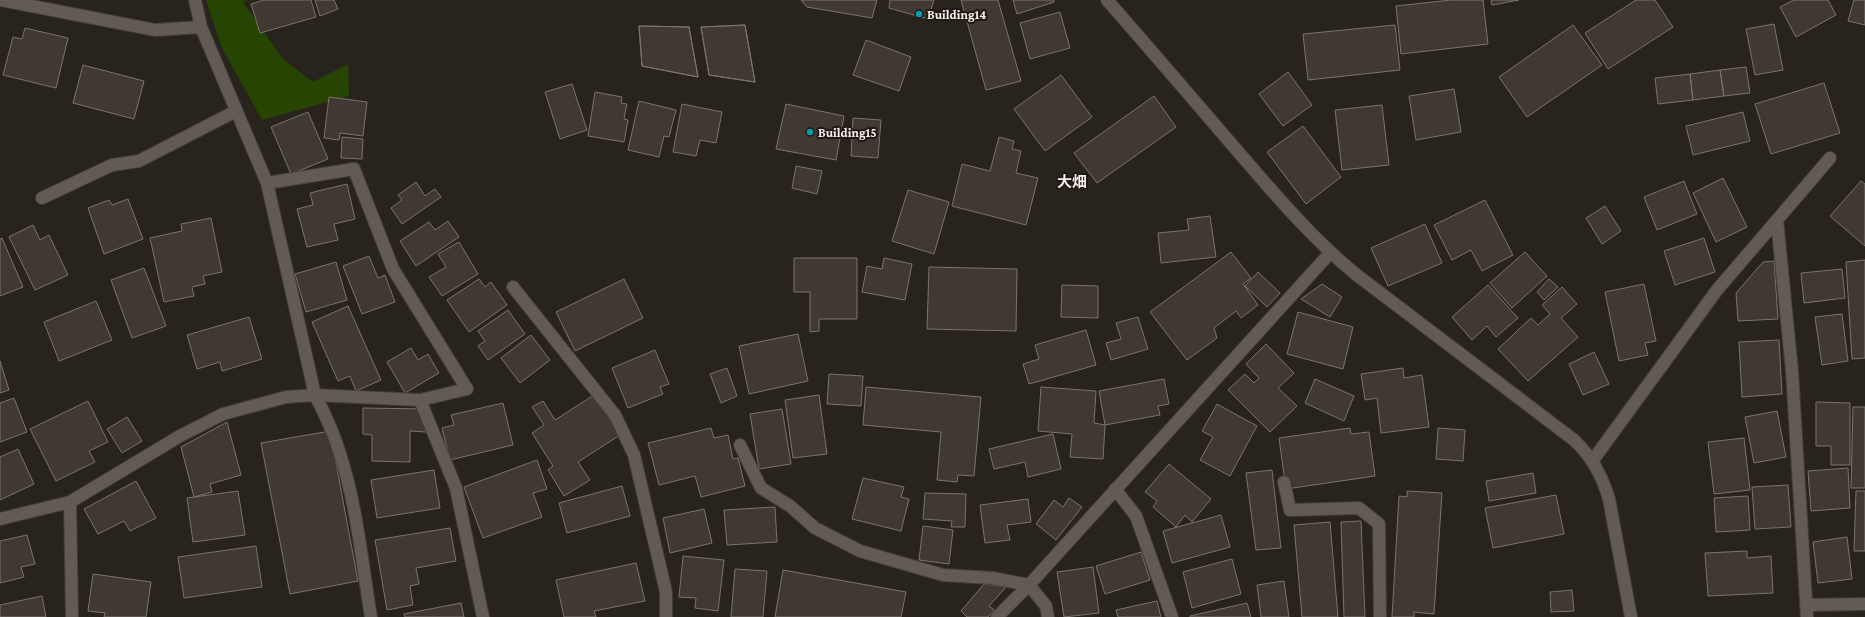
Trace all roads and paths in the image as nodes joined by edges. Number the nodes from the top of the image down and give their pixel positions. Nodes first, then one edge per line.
1 (1, 0) edge
2 (195, 0) edge
3 (1108, 0) edge
4 (200, 27) junction
5 (236, 111) junction
6 (1830, 158) dead end
7 (267, 183) junction
8 (42, 198) dead end
9 (1777, 220) junction
10 (1330, 252) junction
11 (513, 287) dead end
12 (315, 395) junction
13 (420, 400) junction
14 (740, 445) dead end
15 (1593, 460) junction
16 (1284, 482) dead end
17 (1115, 489) junction
18 (70, 502) junction
19 (0, 519) edge
20 (1028, 585) junction
21 (1865, 604) edge
22 (1806, 611) edge
23 (72, 617) edge
24 (371, 617) edge
25 (483, 617) edge
26 (666, 617) edge
27 (997, 617) edge
28 (1048, 617) edge
29 (1172, 617) edge
30 (1380, 617) edge
31 (1631, 617) edge

1 - 4 street
2 - 4 street
3 - 10 street
4 - 5 street
5 - 7 street
5 - 8 street
6 - 9 street
7 - 12 street
7 - 13 street
9 - 15 street
9 - 22 street
10 - 15 street
10 - 17 street
11 - 26 street
12 - 13 street
12 - 18 street
12 - 24 street
13 - 25 street
14 - 20 street
15 - 31 street
16 - 30 street
17 - 20 street
17 - 29 street
18 - 19 street
18 - 23 street
20 - 27 street
20 - 28 street
21 - 22 street

